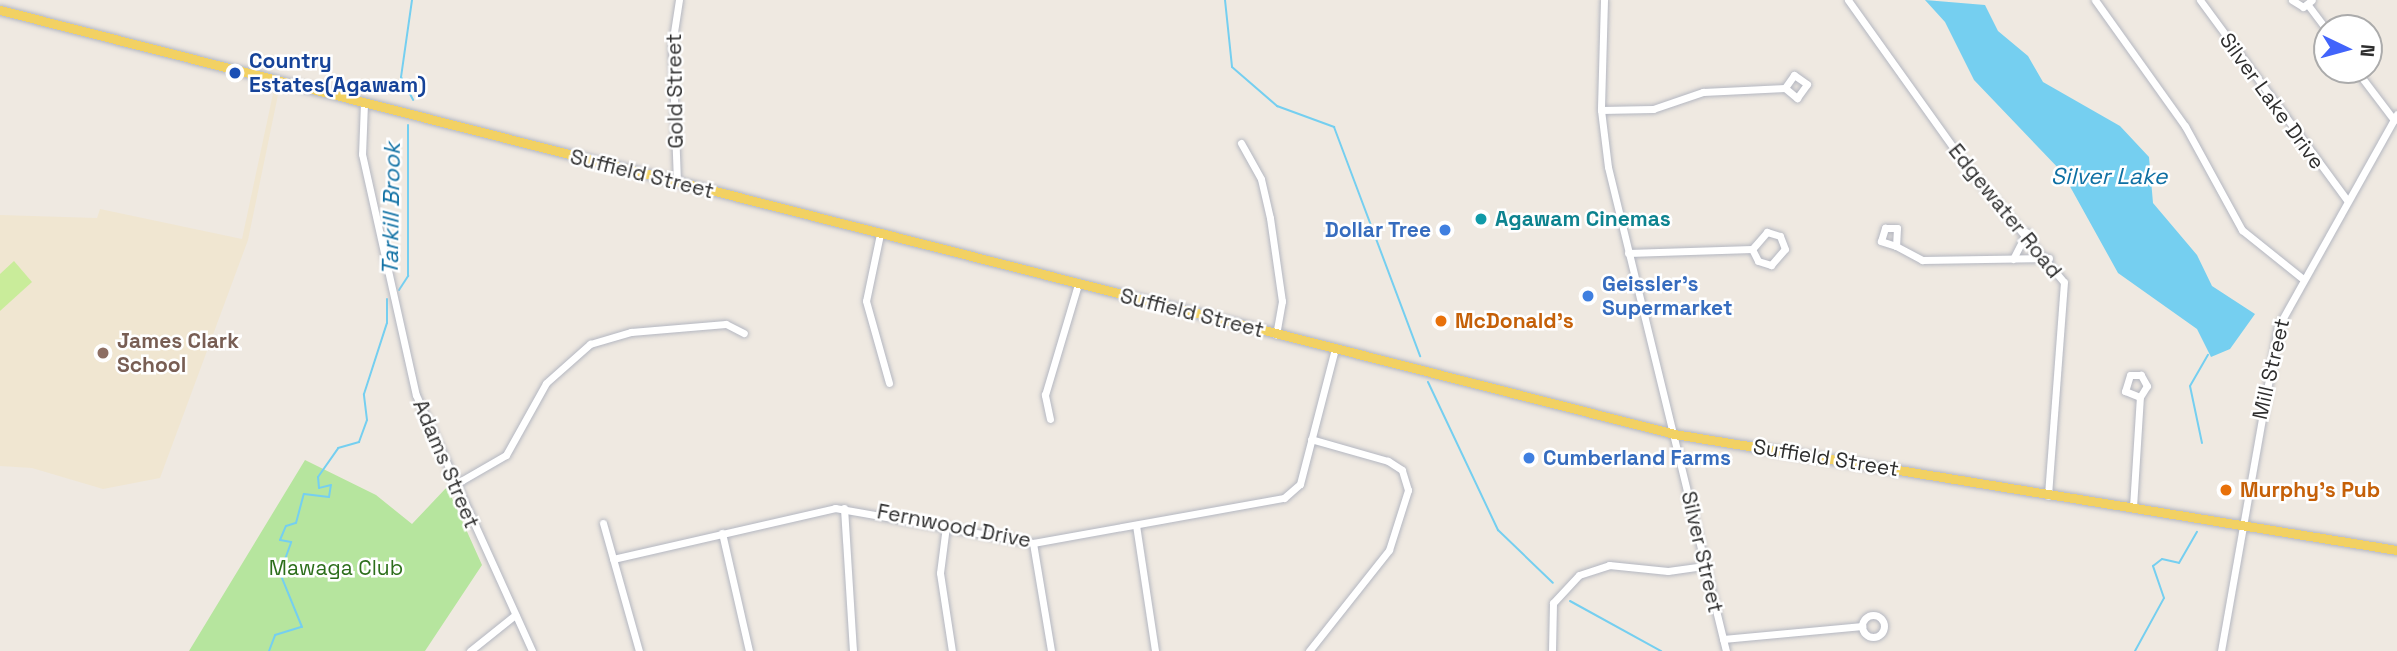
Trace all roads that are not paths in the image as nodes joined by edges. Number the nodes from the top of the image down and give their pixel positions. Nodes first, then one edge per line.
1 (679, 0) edge
2 (1604, 0) edge
3 (1848, 0) edge
4 (2095, 0) edge
5 (2200, 0) edge
6 (2292, 0) edge
7 (2310, 2) edge
8 (0, 10) edge
9 (2368, 84) edge
10 (1785, 88) dead end
11 (364, 103) junction
12 (1601, 110) junction
13 (2395, 117) edge
14 (1241, 143) dead end
15 (677, 182) junction
16 (2347, 200) junction
17 (2027, 232) junction
18 (880, 234) junction
19 (1896, 246) dead end
20 (1752, 249) junction
21 (1628, 253) junction
22 (2049, 258) junction
23 (2012, 259) junction
24 (2302, 278) junction
25 (1078, 284) junction
26 (744, 333) dead end
27 (1276, 334) junction
28 (1335, 349) junction
29 (889, 383) dead end
30 (2140, 397) dead end
31 (1050, 419) dead end
32 (1674, 434) junction
33 (1311, 439) junction
34 (454, 485) junction
35 (2048, 495) junction
36 (844, 508) junction
37 (2133, 508) junction
38 (603, 523) dead end
39 (2241, 523) junction
40 (1136, 525) junction
41 (946, 526) junction
42 (722, 533) junction
43 (1033, 543) junction
44 (2397, 550) edge
45 (613, 559) junction
46 (1705, 566) junction
47 (515, 615) junction
48 (1862, 626) dead end
49 (1723, 639) junction
50 (470, 651) edge
51 (531, 651) edge
52 (639, 651) edge
53 (749, 651) edge
54 (853, 651) edge
55 (952, 651) edge
56 (1051, 651) edge
57 (1154, 651) edge
58 (1309, 651) edge
59 (1552, 651) edge
60 (1726, 651) edge
61 (2221, 651) edge

1 - 15 street, Gold Street
2 - 12 street, Silver Street
3 - 17 street, Edgewater Road
4 - 24 street
5 - 16 street, Silver Lake Drive
6 - 7 street
8 - 11 main road, Suffield Street
9 - 13 street
10 - 12 street
11 - 15 main road, Suffield Street
11 - 34 street, Adams Street
12 - 21 street, Silver Street
13 - 16 street, Mill Street
14 - 27 street
15 - 18 main road, Suffield Street
16 - 24 street, Mill Street
17 - 22 street, Edgewater Road
17 - 23 street
18 - 25 main road, Suffield Street
18 - 29 street
19 - 23 street
20 - 20 street
20 - 21 street
21 - 32 street, Silver Street
22 - 23 street
22 - 35 street, Edgewater Road
24 - 39 street, Mill Street
25 - 27 main road, Suffield Street
25 - 31 street
26 - 34 street
27 - 28 main road, Suffield Street
28 - 32 main road, Suffield Street
28 - 33 street
30 - 37 street
32 - 35 main road, Suffield Street
32 - 46 street, Silver Street
33 - 40 street, Fernwood Drive
33 - 58 street
34 - 47 street, Adams Street
35 - 37 main road, Suffield Street
36 - 41 street, Fernwood Drive
36 - 42 street, Fernwood Drive
36 - 54 street
37 - 39 main road, Suffield Street
38 - 45 street
39 - 44 main road, Suffield Street
39 - 61 street, Mill Street
40 - 43 street, Fernwood Drive
40 - 57 street
41 - 43 street, Fernwood Drive
41 - 55 street
42 - 45 street, Fernwood Drive
42 - 53 street
43 - 56 street
45 - 52 street
46 - 49 street, Silver Street
46 - 59 street
47 - 50 street
47 - 51 street, Adams Street
48 - 49 street
49 - 60 street, Silver Street

